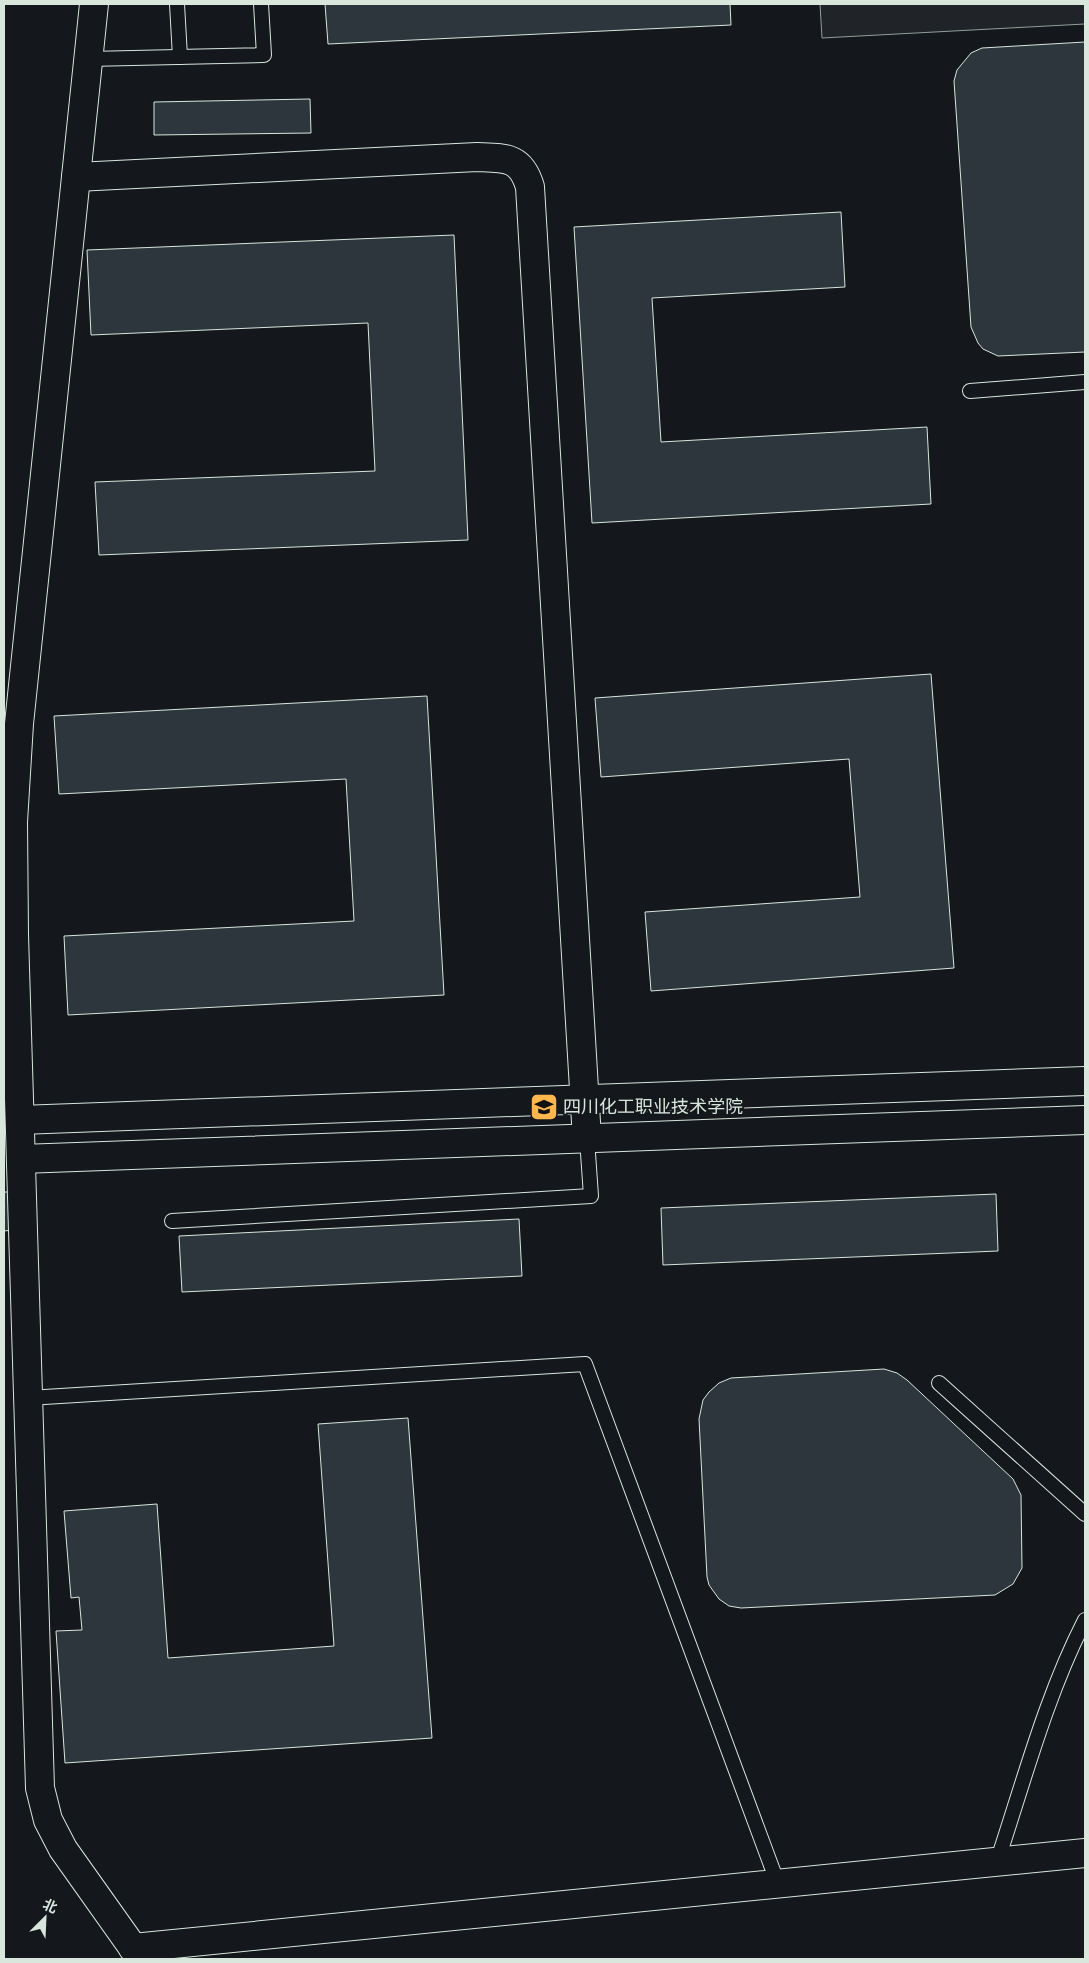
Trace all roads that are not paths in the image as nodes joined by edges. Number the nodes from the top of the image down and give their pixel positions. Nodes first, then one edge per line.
1 (94, 4) edge
2 (178, 4) edge
3 (261, 4) edge
4 (180, 57) junction
5 (88, 60) junction
6 (76, 177) junction
7 (1085, 382) edge
8 (970, 391) dead end
9 (1085, 1081) edge
10 (585, 1099) junction
11 (14, 1113) edge
12 (1085, 1120) edge
13 (587, 1138) junction
14 (15, 1167) edge
15 (172, 1221) dead end
16 (939, 1383) dead end
17 (28, 1398) junction
18 (1085, 1514) edge
19 (1085, 1620) edge
20 (1085, 1854) edge
21 (997, 1862) junction
22 (778, 1884) junction
23 (137, 1954) edge

1 - 5 street
2 - 4 lane
3 - 4 lane
4 - 5 lane
5 - 6 street
6 - 10 street
6 - 11 street
7 - 8 lane
9 - 10 street
10 - 11 street
10 - 13 street
11 - 14 street
12 - 13 street
13 - 14 street
13 - 15 lane
14 - 17 street
16 - 18 lane
17 - 22 lane
17 - 23 street
19 - 21 lane
20 - 21 street
21 - 22 street
22 - 23 street

